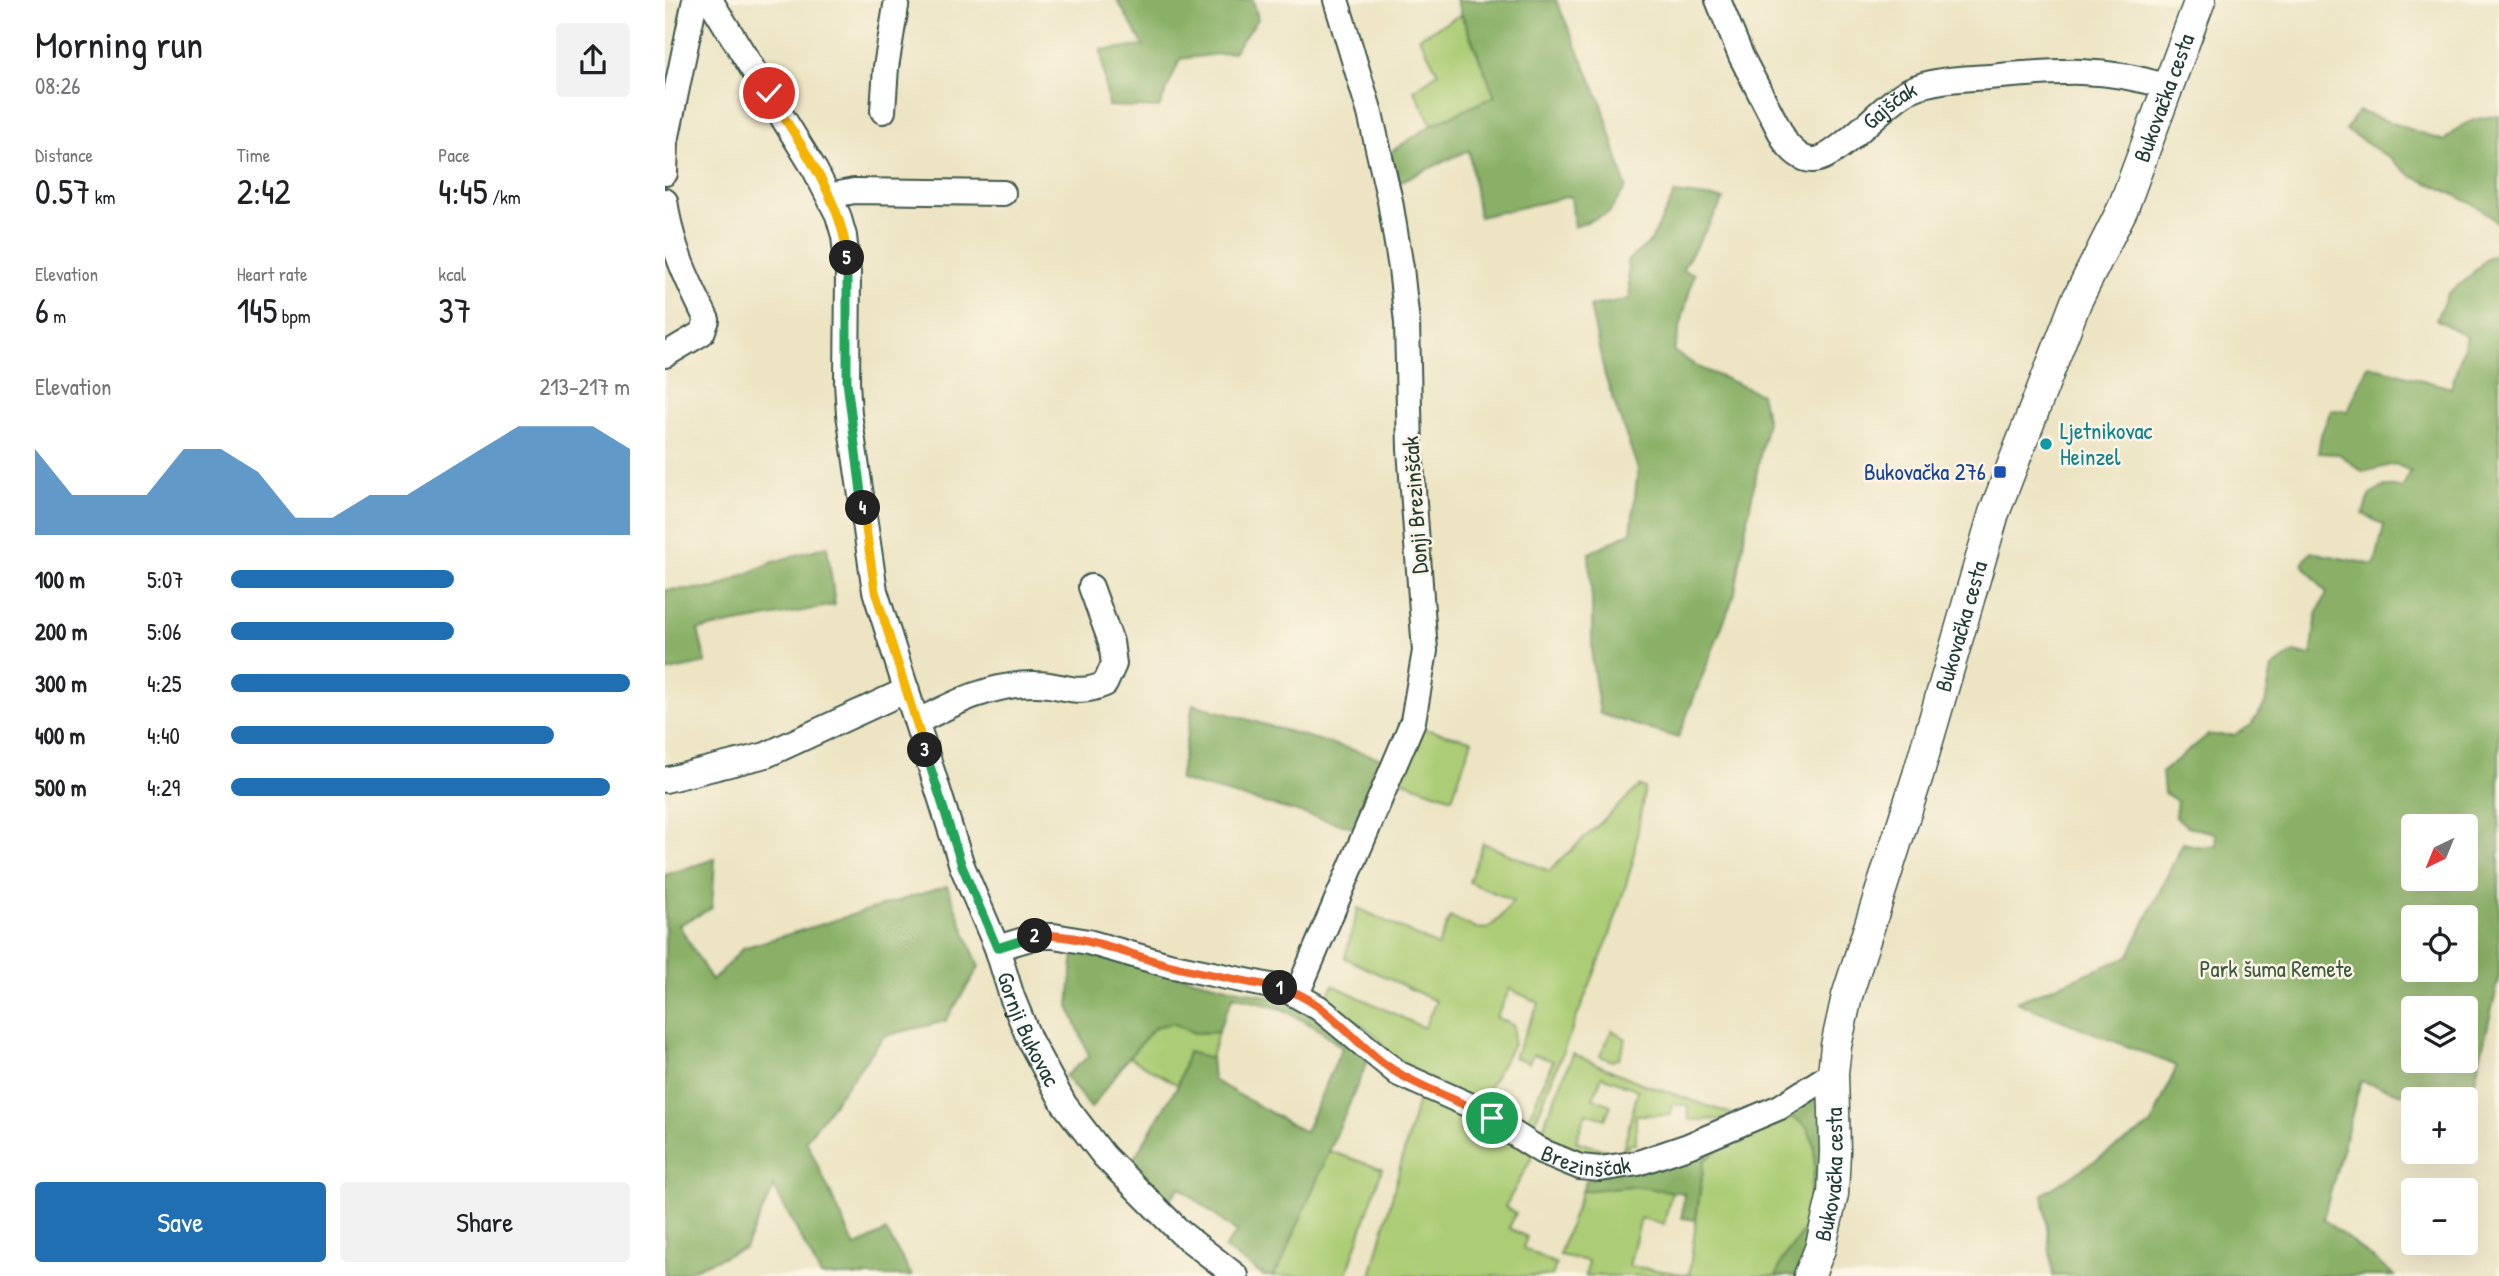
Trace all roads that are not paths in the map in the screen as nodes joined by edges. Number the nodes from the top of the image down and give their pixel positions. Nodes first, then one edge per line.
1 (695, 0) edge
2 (710, 0) edge
3 (897, 0) edge
4 (1336, 0) edge
5 (1718, 0) edge
6 (2200, 0) edge
7 (2168, 87) junction
8 (883, 111) dead end
9 (665, 173) edge
10 (1003, 193) dead end
11 (829, 196) junction
12 (665, 201) edge
13 (665, 355) edge
14 (1091, 587) dead end
15 (907, 690) junction
16 (917, 722) junction
17 (665, 780) edge
18 (997, 948) junction
19 (1297, 994) junction
20 (1833, 1073) junction
21 (1236, 1276) edge
22 (1809, 1276) edge

1 - 9 street
2 - 11 street, Gornji Bukovac
3 - 8 street
4 - 19 street, Donji Brezinščak
5 - 7 street, Gajščak
6 - 7 main road, Bukovačka cesta
7 - 20 main road, Bukovačka cesta
10 - 11 street
11 - 15 street, Gornji Bukovac
12 - 13 street
14 - 16 street
15 - 16 street, Gornji Bukovac
15 - 17 street
16 - 18 street, Gornji Bukovac
18 - 19 street, Brezinščak
18 - 21 street, Gornji Bukovac
19 - 20 street, Brezinščak
20 - 22 main road, Bukovačka cesta

